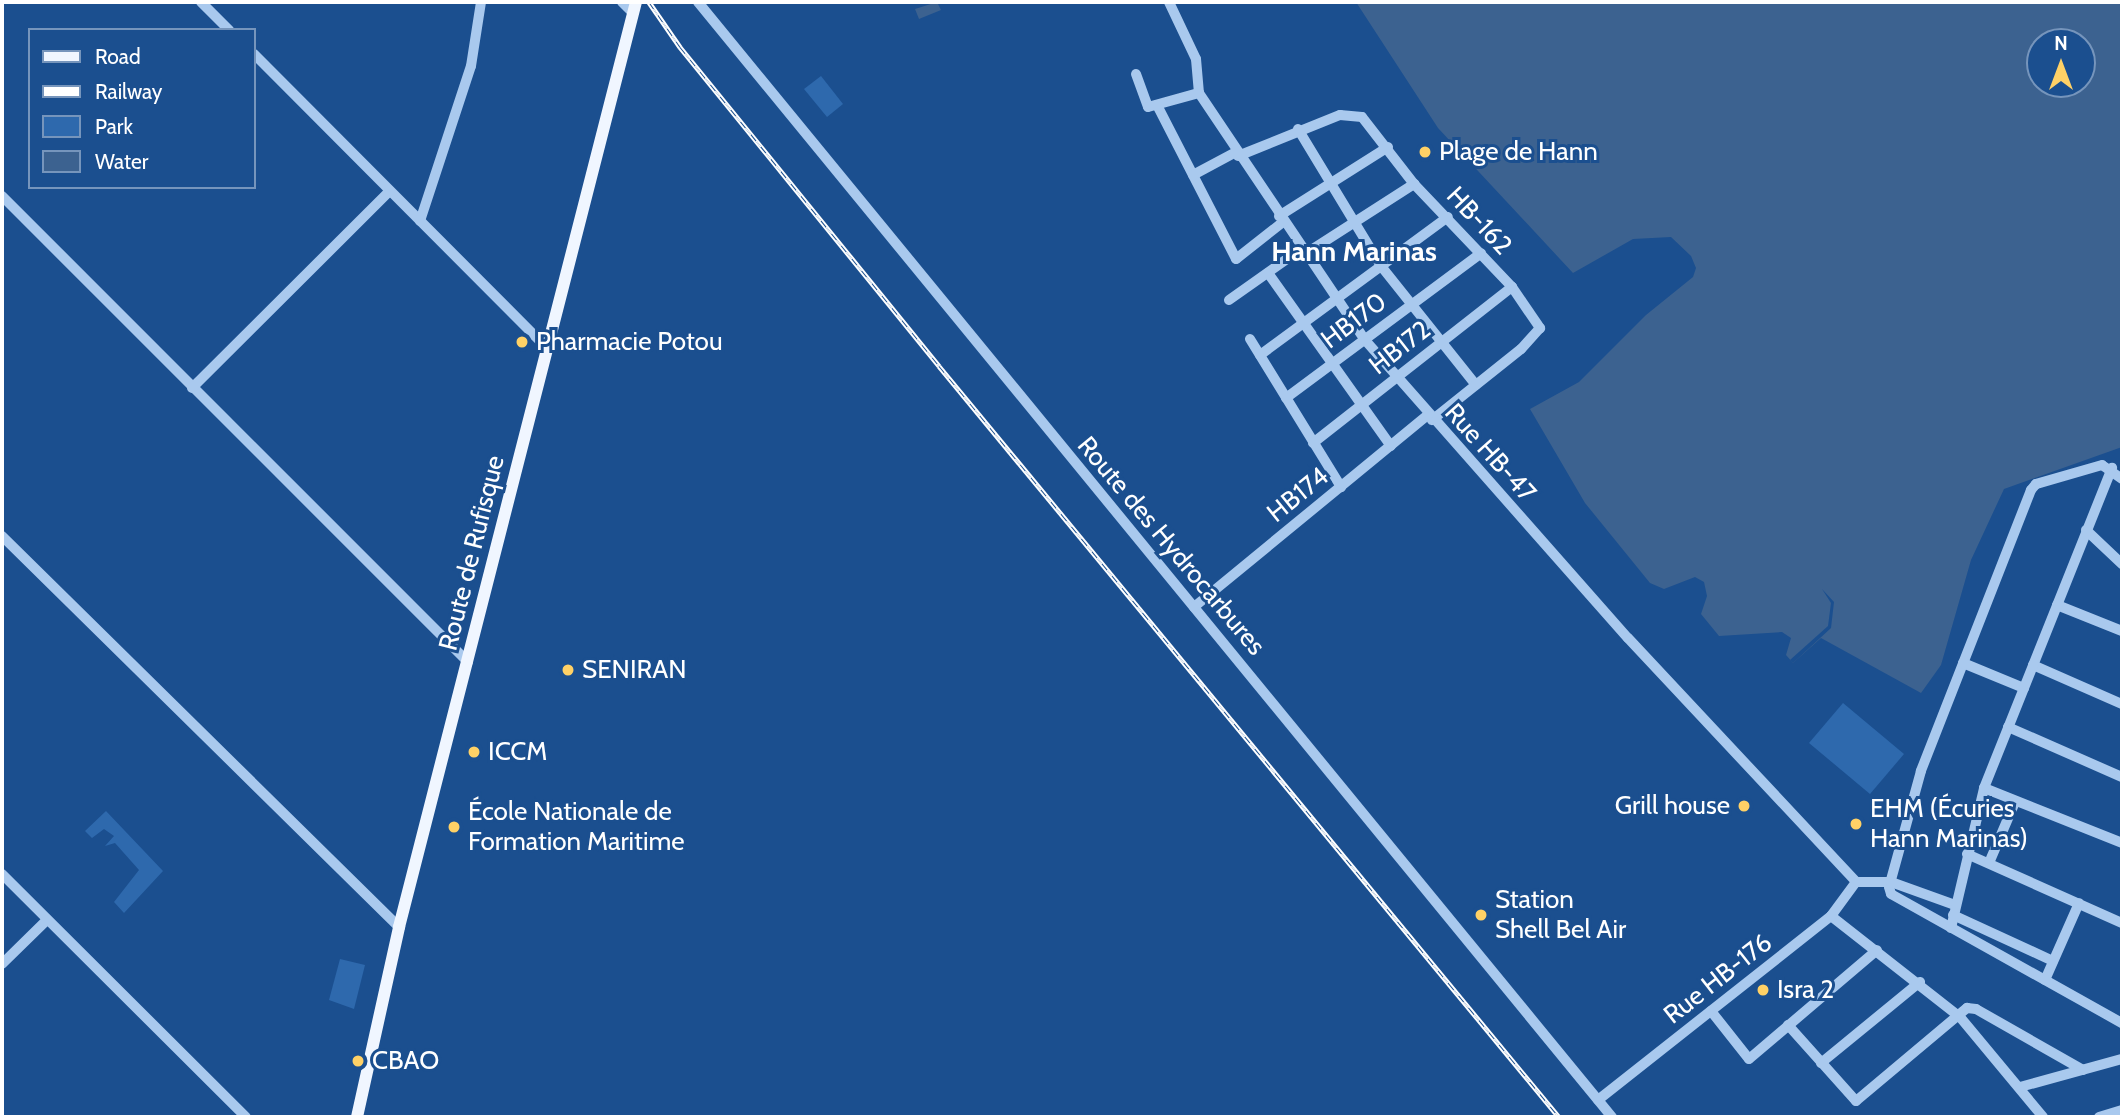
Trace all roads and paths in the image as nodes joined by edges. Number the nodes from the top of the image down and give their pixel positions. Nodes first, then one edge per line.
1 (201, 2) edge
2 (481, 2) edge
3 (622, 2) edge
4 (698, 2) edge
5 (1169, 2) edge
6 (634, 7) edge
7 (227, 28) edge
8 (256, 56) edge
9 (1136, 74) dead end
10 (1199, 93) junction
11 (1153, 106) junction
12 (1298, 129) junction
13 (1388, 148) junction
14 (1237, 154) junction
15 (1193, 175) junction
16 (1330, 183) junction
17 (1414, 184) junction
18 (390, 191) junction
19 (2, 196) edge
20 (1448, 217) junction
21 (1281, 219) junction
22 (420, 221) junction
23 (1355, 225) junction
24 (1303, 252) junction
25 (1481, 253) junction
26 (1381, 265) junction
27 (1268, 273) junction
28 (1512, 287) junction
29 (1228, 300) dead end
30 (1335, 300) junction
31 (1410, 306) junction
32 (1302, 324) junction
33 (1539, 328) joint
34 (1250, 339) dead end
35 (1365, 340) junction
36 (1441, 343) junction
37 (547, 348) junction
38 (1260, 355) junction
39 (1331, 365) junction
40 (1396, 377) junction
41 (1476, 385) junction
42 (192, 388) junction
43 (1286, 398) junction
44 (1361, 405) junction
45 (1430, 417) junction
46 (1313, 443) junction
47 (1391, 446) junction
48 (2112, 468) junction
49 (2122, 479) edge
50 (1341, 487) junction
51 (2087, 530) junction
52 (2, 536) edge
53 (2122, 564) edge
54 (2057, 605) junction
55 (1194, 607) junction
56 (2122, 631) edge
57 (468, 662) junction
58 (1964, 663) junction
59 (2033, 665) junction
60 (2024, 688) junction
61 (2122, 704) edge
62 (2008, 727) junction
63 (2122, 777) edge
64 (1984, 788) junction
65 (2015, 802) junction
66 (2122, 843) edge
67 (1967, 854) junction
68 (1989, 863) junction
69 (2, 874) edge
70 (1856, 882) junction
71 (1891, 882) junction
72 (2079, 903) junction
73 (1954, 910) junction
74 (1831, 916) junction
75 (47, 920) junction
76 (2122, 922) edge
77 (399, 927) junction
78 (1951, 928) junction
79 (1877, 950) junction
80 (2053, 961) junction
81 (2, 964) edge
82 (2045, 980) junction
83 (1920, 982) junction
84 (1711, 1012) junction
85 (1960, 1017) junction
86 (2122, 1023) edge
87 (1788, 1025) junction
88 (2122, 1059) edge
89 (1821, 1063) junction
90 (2083, 1070) junction
91 (2020, 1087) junction
92 (1598, 1100) junction
93 (2122, 1110) edge
94 (246, 1117) edge
95 (357, 1117) edge
96 (1612, 1117) edge
97 (2043, 1117) edge
98 (2099, 1117) edge

1 - 7 street
2 - 22 street
3 - 6 street
4 - 55 street, Route des Hydrocarbures
5 - 10 street, Rue HB-47
6 - 37 main road, Route de Rufisque
8 - 18 street
9 - 11 street
10 - 11 street
10 - 14 street, Rue HB-47
11 - 15 street
12 - 13 street, HB-162
12 - 14 street, HB-162
12 - 16 street
13 - 16 street
13 - 17 street, HB-162
14 - 15 street, HB-162
14 - 21 street, Rue HB-47
15 - 21 street
16 - 21 street
16 - 23 street
17 - 20 street, HB-162
17 - 23 street
18 - 22 street
18 - 42 street
19 - 42 street
20 - 25 street, HB-162
20 - 26 street
21 - 24 street, Rue HB-47
22 - 37 street
23 - 24 street
23 - 26 street
24 - 27 street
24 - 30 street, Rue HB-47
25 - 28 street, HB-162
25 - 31 street, HB170
26 - 30 street
26 - 31 street
27 - 29 street
27 - 32 street
28 - 33 street, HB-162
28 - 36 street, HB172
30 - 32 street
30 - 35 street, Rue HB-47
31 - 35 street, HB170
31 - 36 street
32 - 38 street
32 - 39 street
33 - 41 street, HB174
34 - 38 street
35 - 39 street, HB170
35 - 40 street, Rue HB-47
36 - 40 street, HB172
36 - 41 street
37 - 57 main road, Route de Rufisque
38 - 43 street
39 - 43 street, HB170
39 - 44 street
40 - 44 street, HB172
40 - 45 street, Rue HB-47
41 - 45 street, HB174
42 - 57 street
43 - 46 street
44 - 46 street, HB172
44 - 47 street
45 - 47 street, HB174
45 - 70 street, Rue HB-47
46 - 50 street
47 - 50 street, HB174
48 - 49 street
48 - 51 street
48 - 58 street
50 - 55 street, HB174
51 - 53 street
51 - 54 street
52 - 77 street
54 - 56 street
54 - 59 street
55 - 92 street, Route des Hydrocarbures
57 - 77 main road, Route de Rufisque
58 - 60 street
58 - 71 street
59 - 60 street
59 - 61 street
60 - 62 street
62 - 63 street
62 - 64 street
64 - 65 street
64 - 67 street
65 - 66 street
65 - 68 street
67 - 68 street
67 - 73 street
68 - 72 street
69 - 75 street
70 - 71 street
70 - 74 street, Rue HB-176
71 - 73 street
71 - 78 street
72 - 76 street
72 - 80 street
73 - 78 street
73 - 80 street
74 - 79 street
74 - 84 street, Rue HB-176
75 - 81 street
75 - 94 street
77 - 95 main road, Route de Rufisque
78 - 82 street
79 - 83 street
79 - 87 street
80 - 82 street
82 - 86 street
83 - 85 street
83 - 89 street
84 - 87 street
84 - 92 street, Rue HB-176
85 - 89 street
85 - 90 street
85 - 91 street
87 - 89 street
88 - 90 street
90 - 91 street
91 - 97 street
92 - 96 street, Route des Hydrocarbures
93 - 98 street

